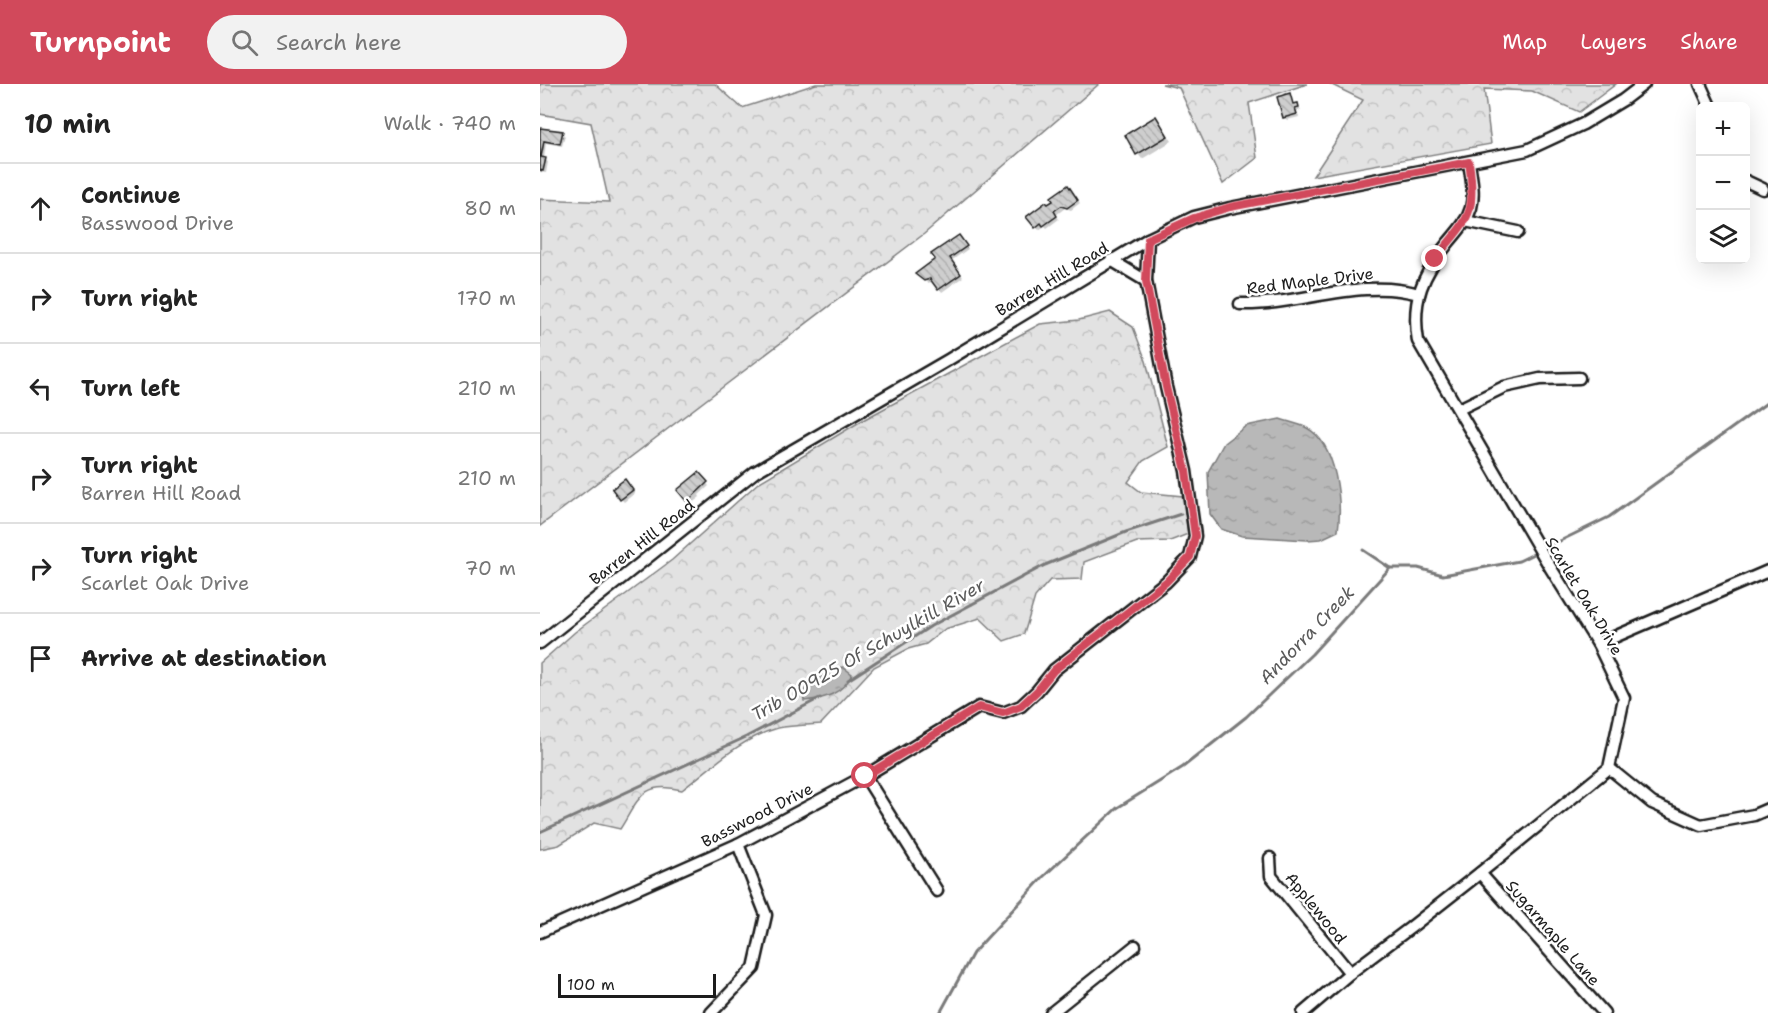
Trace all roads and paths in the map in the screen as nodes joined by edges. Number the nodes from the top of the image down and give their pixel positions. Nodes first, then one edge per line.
1 (1644, 84) edge
2 (1700, 84) edge
3 (1708, 102) edge
4 (1469, 162) junction
5 (1750, 183) edge
6 (1763, 189) dead end
7 (1466, 221) junction
8 (1518, 232) dead end
9 (1148, 239) junction
10 (1111, 260) junction
11 (1146, 281) junction
12 (1419, 294) junction
13 (1239, 304) dead end
14 (1579, 378) dead end
15 (1459, 409) junction
16 (1768, 571) edge
17 (540, 643) edge
18 (1598, 644) junction
19 (1609, 768) junction
20 (865, 776) junction
21 (1768, 808) edge
22 (738, 844) junction
23 (1270, 858) dead end
24 (1480, 873) junction
25 (937, 891) dead end
26 (540, 932) edge
27 (1135, 946) dead end
28 (1350, 972) junction
29 (711, 1013) edge
30 (1051, 1013) edge
31 (1303, 1013) edge
32 (1604, 1013) edge

1 - 4 street, Barren Hill Road
2 - 3 street
4 - 7 street, Scarlet Oak Drive
4 - 9 street, Barren Hill Road
5 - 6 street
7 - 8 street
7 - 12 street, Scarlet Oak Drive
9 - 10 street, Barren Hill Road
9 - 11 street
10 - 11 street
10 - 17 street, Barren Hill Road
11 - 20 street, Basswood Drive
12 - 13 street, Red Maple Drive
12 - 15 street, Scarlet Oak Drive
14 - 15 street
15 - 18 street, Scarlet Oak Drive
16 - 18 street
18 - 19 street, Scarlet Oak Drive
19 - 21 street
19 - 24 street
20 - 22 street, Basswood Drive
20 - 25 street
22 - 26 street, Basswood Drive
22 - 29 street
23 - 28 street, Applewood
24 - 28 street
24 - 32 street, Sugarmaple Lane
27 - 30 street
28 - 31 street

